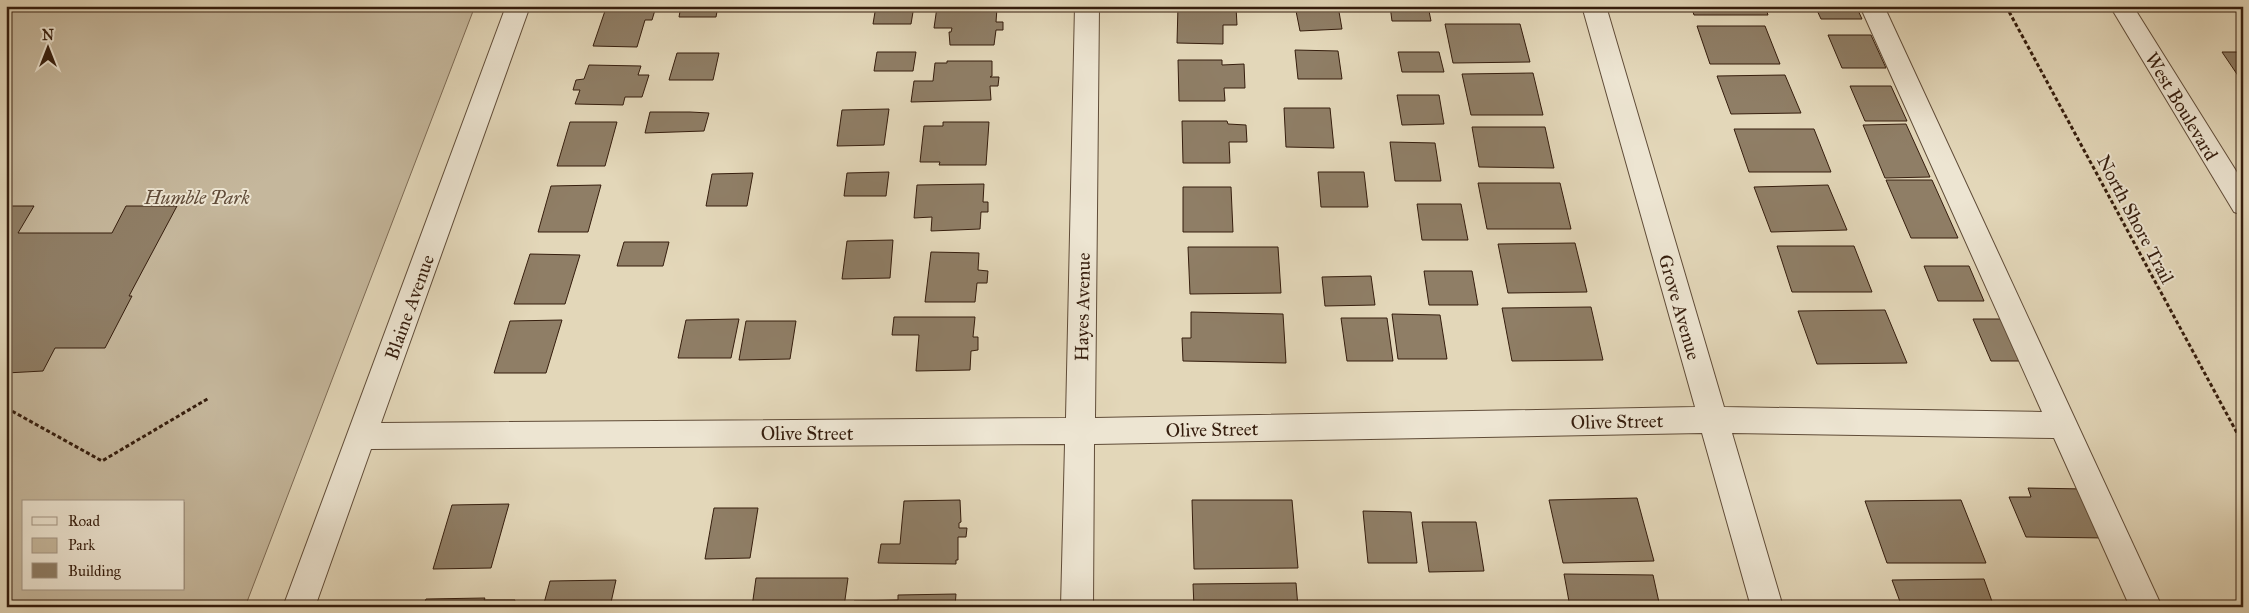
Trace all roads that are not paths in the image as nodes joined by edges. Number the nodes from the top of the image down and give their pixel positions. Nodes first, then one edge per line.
1 (518, 6) edge
2 (1087, 6) edge
3 (1594, 6) edge
4 (1872, 6) edge
5 (2121, 6) edge
6 (2243, 206) edge
7 (1712, 420) junction
8 (2062, 425) junction
9 (1080, 431) junction
10 (361, 436) junction
11 (299, 607) edge
12 (1077, 607) edge
13 (1767, 607) edge
14 (2146, 607) edge

1 - 10 street, Blaine Avenue
2 - 9 street, Hayes Avenue
3 - 7 street, Grove Avenue
4 - 8 street
5 - 6 street, West Boulevard
7 - 8 street, Olive Street
7 - 9 street, Olive Street
7 - 13 street, Grove Avenue
8 - 14 street
9 - 10 street, Olive Street
9 - 12 street, Hayes Avenue
10 - 11 street, Blaine Avenue

